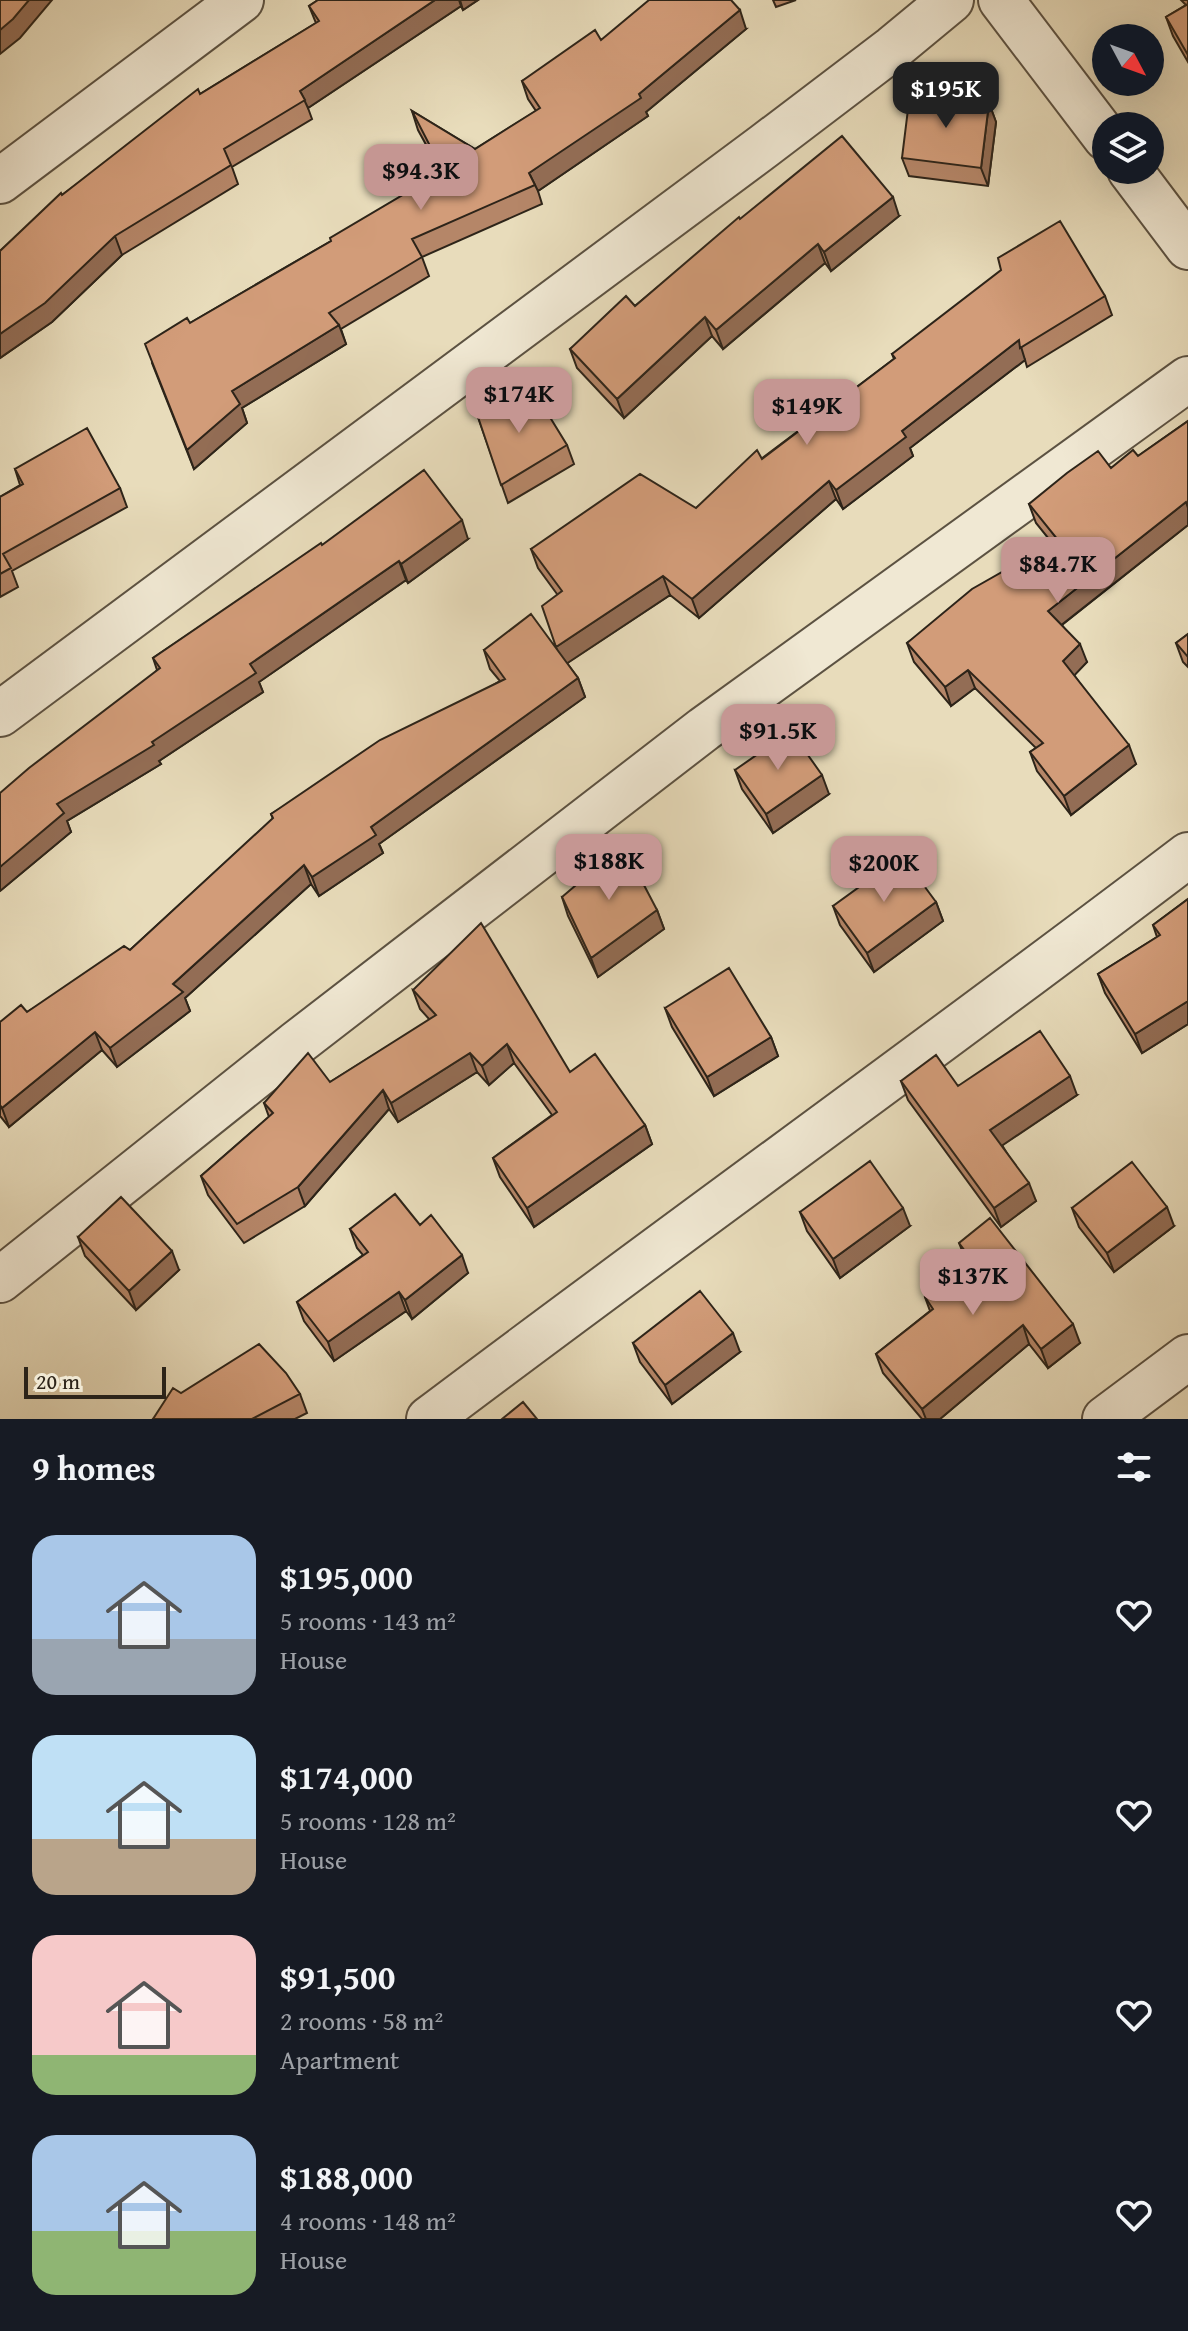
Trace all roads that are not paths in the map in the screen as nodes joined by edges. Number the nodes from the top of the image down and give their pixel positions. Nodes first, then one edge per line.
1 (241, 0) edge
2 (951, 0) edge
3 (1001, 0) edge
4 (1092, 120) edge
5 (0, 181) edge
6 (1141, 184) edge
7 (1188, 247) edge
8 (1188, 379) edge
9 (0, 714) edge
10 (1188, 855) edge
11 (0, 1280) edge
12 (1188, 1357) edge
13 (429, 1419) edge
14 (1105, 1419) edge

1 - 5 street
2 - 9 street
3 - 4 street
6 - 7 street
8 - 11 street
10 - 13 street
12 - 14 street

